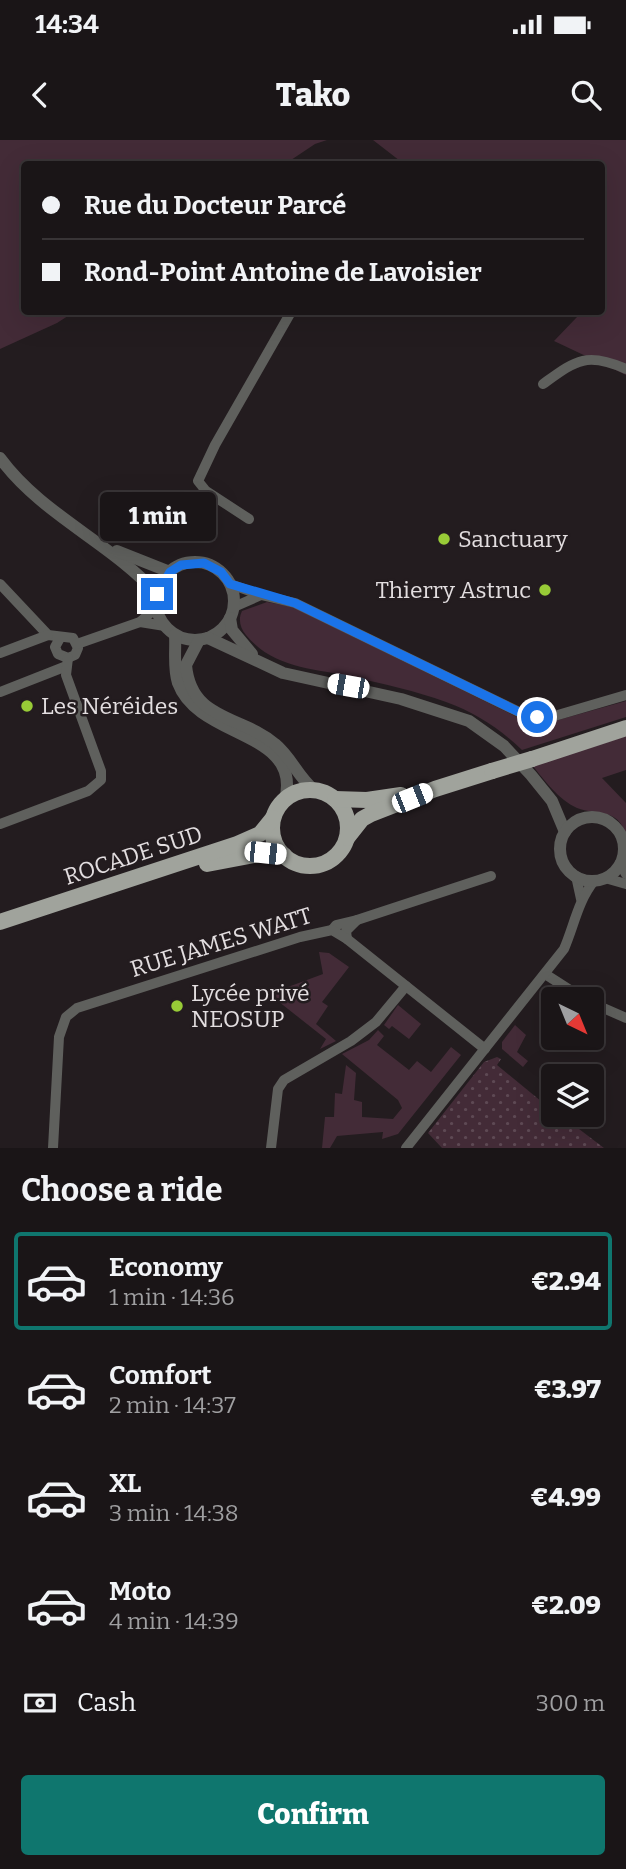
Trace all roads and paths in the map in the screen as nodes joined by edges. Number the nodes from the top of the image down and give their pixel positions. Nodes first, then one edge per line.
1 (289, 315) edge
2 (626, 369) edge
3 (544, 384) dead end
4 (0, 458) edge
5 (249, 519) dead end
6 (101, 543) junction
7 (170, 572) junction
8 (0, 583) edge
9 (230, 584) junction
10 (261, 595) junction
11 (157, 600) junction
12 (232, 613) junction
13 (140, 622) junction
14 (170, 630) junction
15 (54, 637) junction
16 (204, 639) junction
17 (77, 644) junction
18 (0, 653) edge
19 (66, 663) junction
20 (265, 665) junction
21 (0, 692) edge
22 (626, 695) edge
23 (626, 728) edge
24 (435, 789) junction
25 (314, 790) junction
26 (335, 799) junction
27 (285, 800) junction
28 (552, 801) junction
29 (274, 818) junction
30 (583, 818) junction
31 (0, 824) edge
32 (565, 832) junction
33 (347, 838) junction
34 (284, 855) junction
35 (623, 868) edge
36 (491, 876) dead end
37 (576, 876) junction
38 (599, 879) junction
39 (626, 884) edge
40 (581, 899) junction
41 (357, 920) junction
42 (0, 922) edge
43 (0, 930) edge
44 (332, 930) junction
45 (347, 939) junction
46 (545, 974) junction
47 (406, 986) junction
48 (565, 987) edge
49 (604, 1008) edge
50 (626, 1018) edge
51 (485, 1049) junction
52 (53, 1148) edge
53 (271, 1148) edge
54 (406, 1148) edge

1 - 5 street
2 - 3 street
4 - 6 street
6 - 7 street
6 - 11 street
7 - 9 street
7 - 11 street
8 - 15 street
9 - 10 street
9 - 12 street
10 - 12 street
10 - 22 street
11 - 13 street
11 - 14 street
12 - 16 street
12 - 20 street
13 - 14 street
13 - 17 street
14 - 16 street
14 - 27 street
15 - 17 street
15 - 18 street
15 - 19 street
16 - 20 street
16 - 25 street
17 - 19 street
19 - 21 street
19 - 31 street
20 - 28 street
23 - 24 main road, bridge
24 - 26 main road
24 - 33 main road
25 - 26 main road
25 - 27 main road
26 - 33 main road
27 - 29 main road
28 - 30 street
28 - 32 street
29 - 34 main road
29 - 42 main road, ROCADE SUD
30 - 32 street
30 - 35 street
32 - 37 street
33 - 34 main road
34 - 43 main road, ROCADE SUD
35 - 38 street
36 - 41 street
37 - 38 street
37 - 40 street
38 - 39 street
38 - 40 street
40 - 46 street
41 - 44 street
41 - 45 street
44 - 45 street, RUE JAMES WATT
44 - 52 street, RUE JAMES WATT
45 - 47 street, RUE JAMES WATT
46 - 48 street
46 - 51 street
47 - 51 street, RUE JAMES WATT
47 - 53 street
49 - 50 street
51 - 54 street

